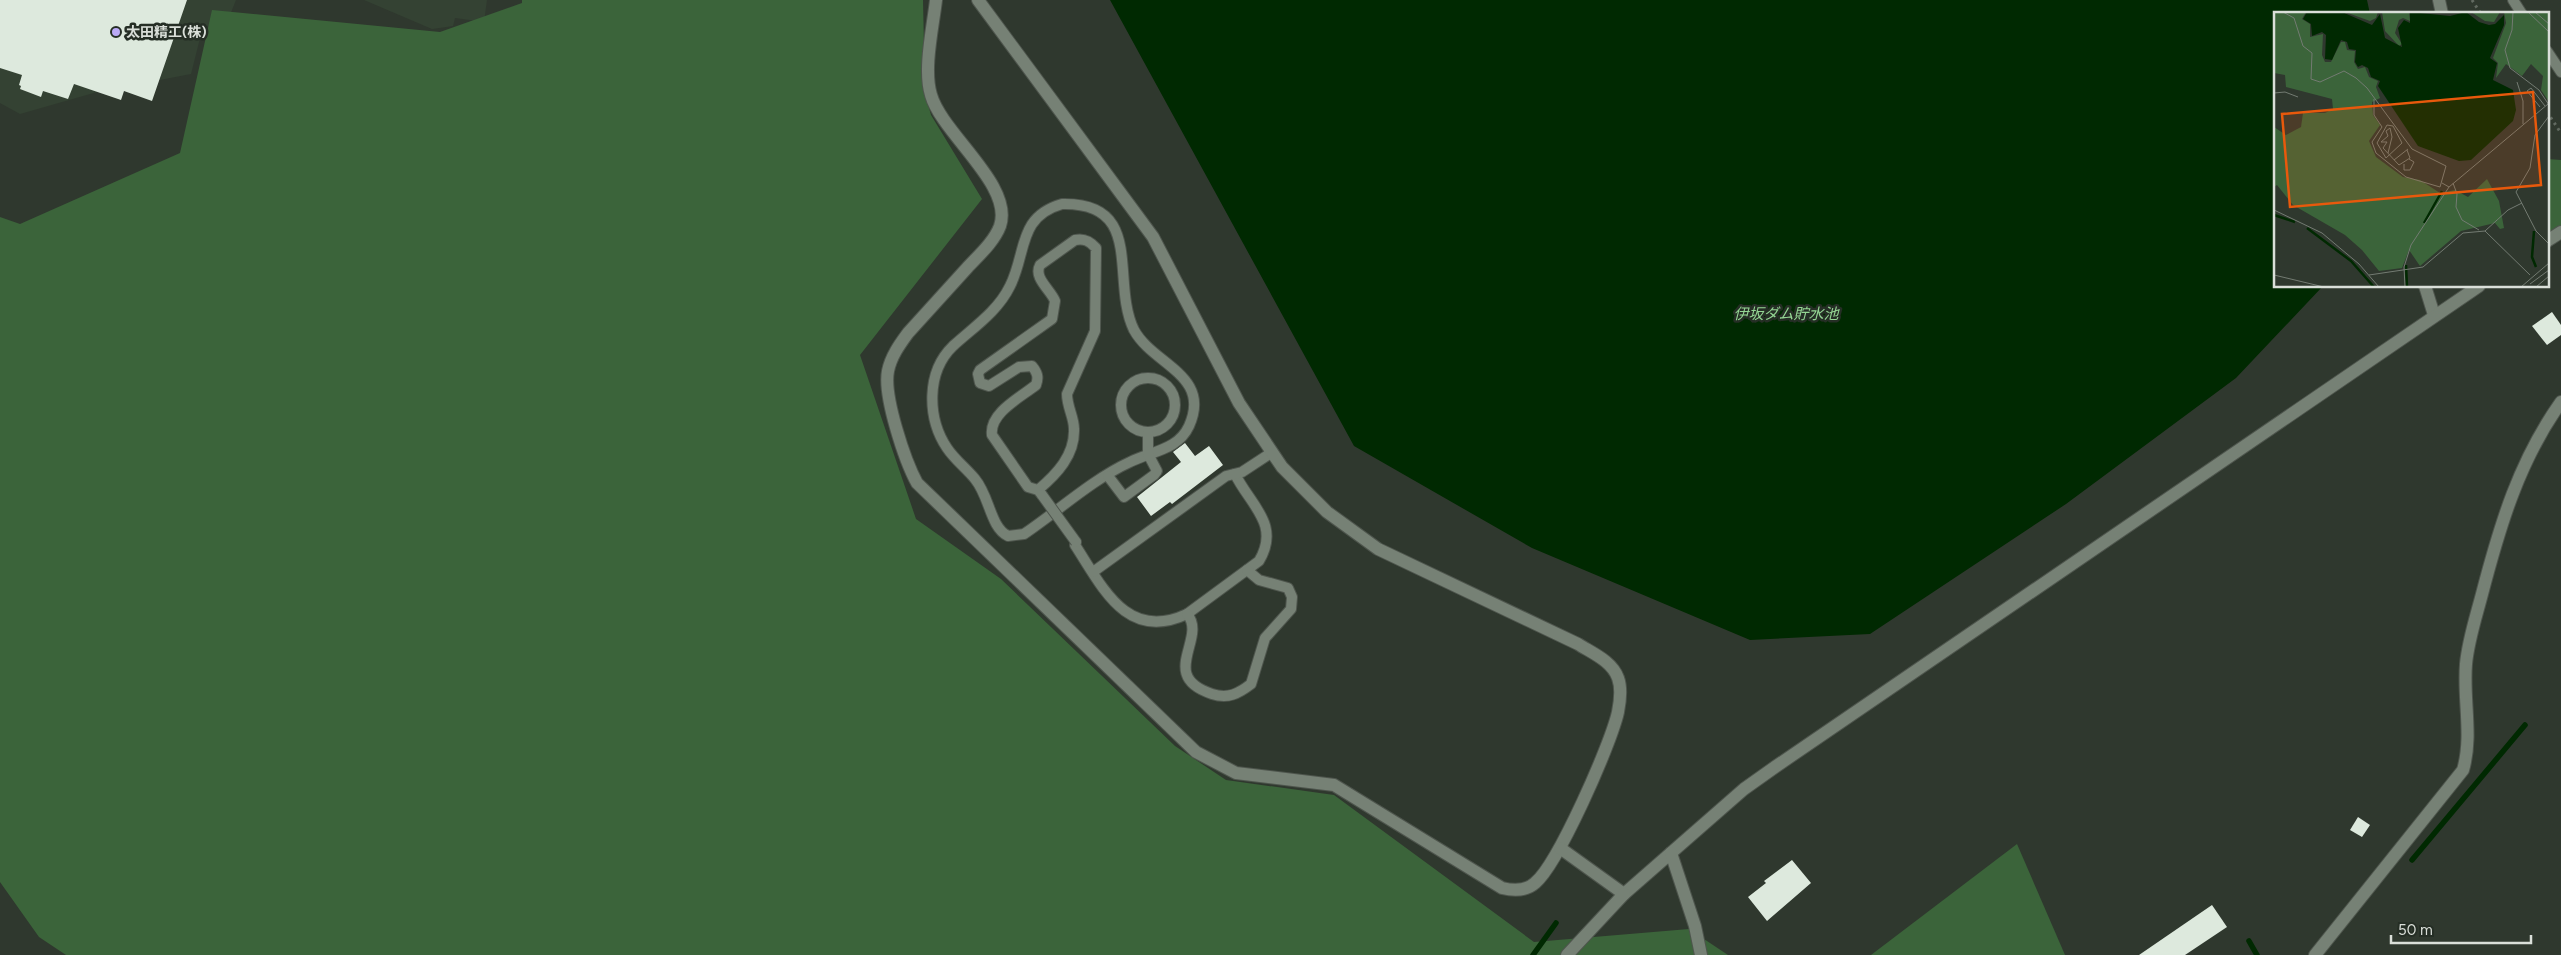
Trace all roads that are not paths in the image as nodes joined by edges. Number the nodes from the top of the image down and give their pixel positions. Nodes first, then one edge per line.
1 (936, 0) edge
2 (978, 0) edge
3 (2513, 0) edge
4 (2521, 12) edge
5 (2548, 52) edge
6 (2561, 72) edge
7 (2561, 232) edge
8 (2548, 240) edge
9 (2426, 288) edge
10 (2476, 288) edge
11 (2434, 316) junction
12 (2561, 402) edge
13 (1148, 432) junction
14 (1271, 452) junction
15 (1148, 454) junction
16 (1235, 474) junction
17 (1108, 476) junction
18 (1040, 493) junction
19 (1247, 570) junction
20 (1092, 572) junction
21 (1187, 614) junction
22 (1560, 848) junction
23 (1671, 853) junction
24 (1624, 894) junction
25 (1567, 955) edge
26 (1701, 955) edge
27 (2315, 955) edge

1 - 22 street
2 - 14 street
3 - 4 lane
5 - 6 lane
7 - 8 street
9 - 11 street
10 - 11 street
11 - 23 street
12 - 27 street
13 - 13 lane
13 - 15 lane
14 - 16 lane
14 - 22 street
15 - 17 lane
15 - 17 lane
15 - 17 lane
16 - 19 lane
16 - 20 lane
18 - 18 lane
18 - 20 lane, bridge
19 - 21 lane
19 - 21 lane
20 - 21 lane
22 - 24 street
23 - 24 street
23 - 26 street
24 - 25 street

